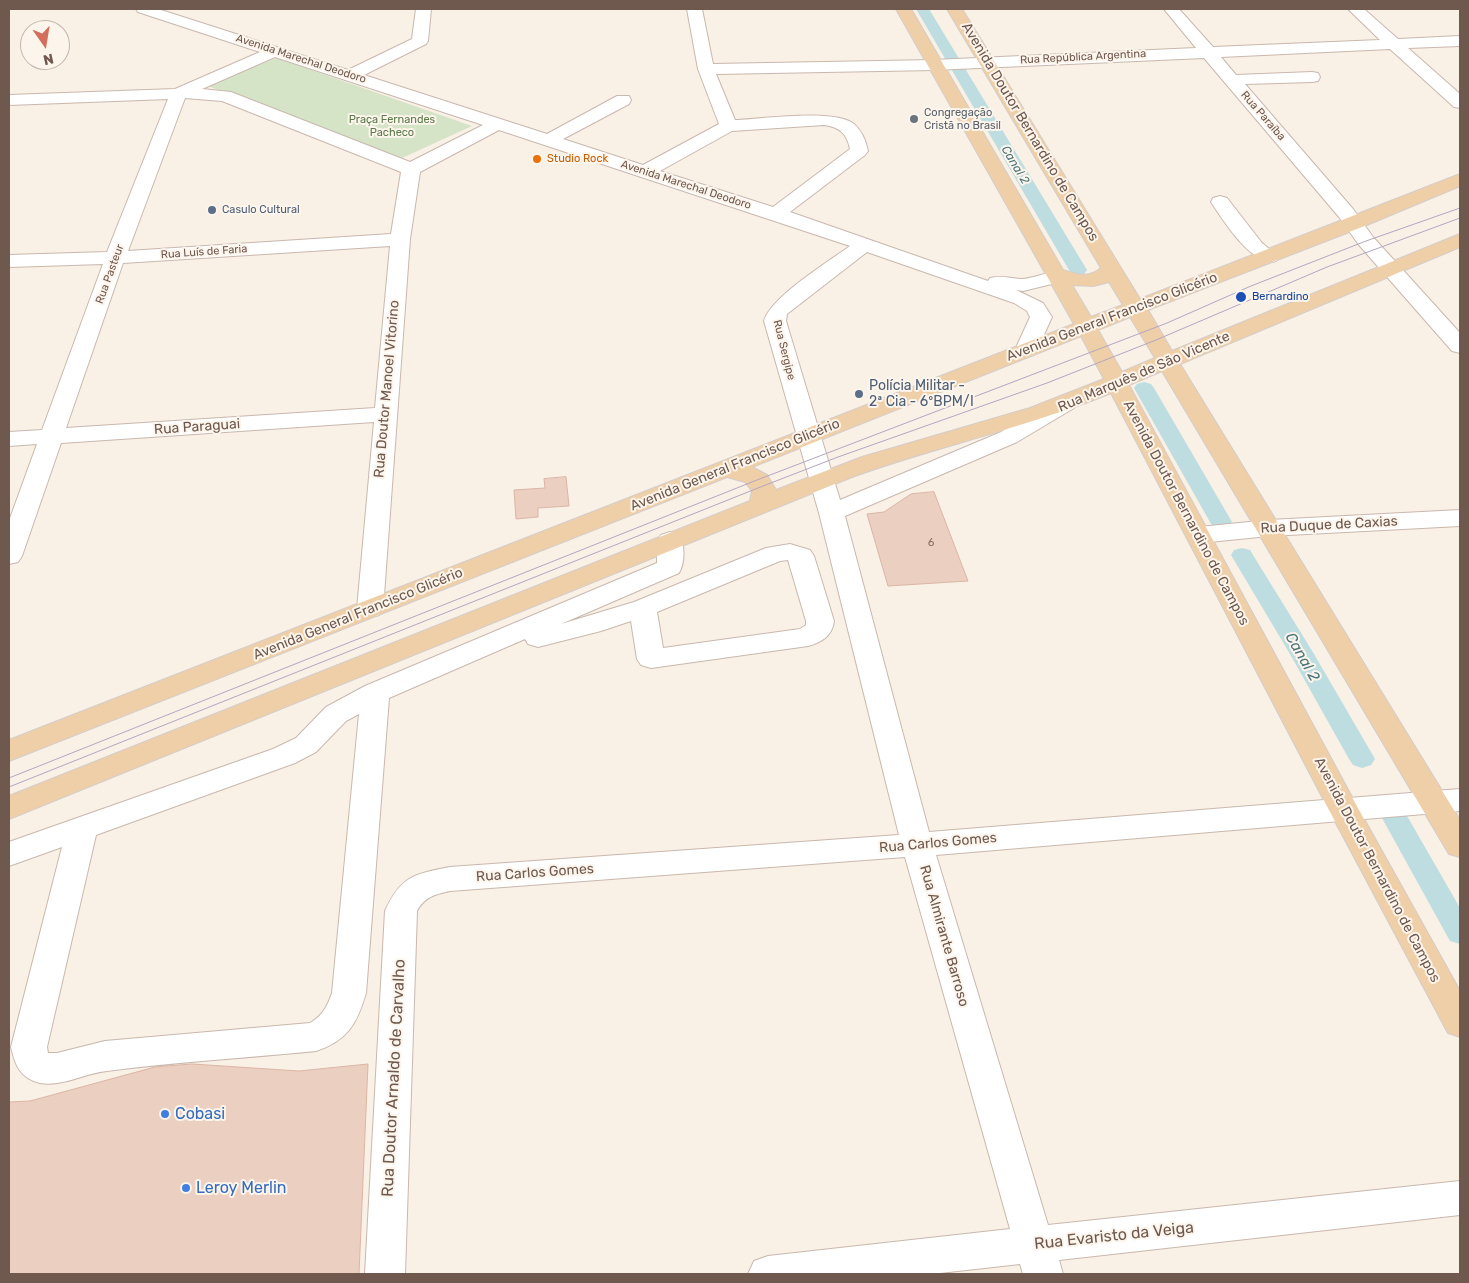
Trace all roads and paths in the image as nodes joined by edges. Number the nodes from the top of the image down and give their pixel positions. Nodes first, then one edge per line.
1 (143, 9) edge
2 (424, 9) edge
3 (694, 9) edge
4 (903, 9) edge
5 (955, 9) edge
6 (1171, 9) edge
7 (1355, 9) edge
8 (1460, 41) edge
9 (1396, 44) junction
10 (276, 51) junction
11 (1208, 52) junction
12 (980, 62) junction
13 (941, 64) junction
14 (706, 69) junction
15 (351, 75) junction
16 (1312, 77) dead end
17 (1232, 80) junction
18 (179, 93) junction
19 (9, 100) edge
20 (622, 100) dead end
21 (1460, 103) edge
22 (498, 124) junction
23 (728, 126) junction
24 (549, 140) junction
25 (411, 169) junction
26 (644, 172) junction
27 (1460, 179) edge
28 (1220, 202) dead end
29 (776, 214) junction
30 (1355, 223) junction
31 (400, 239) junction
32 (1460, 240) edge
33 (864, 245) junction
34 (1268, 256) junction
35 (115, 258) junction
36 (911, 260) junction
37 (9, 261) edge
38 (1112, 268) junction
39 (1392, 270) junction
40 (1056, 276) junction
41 (1136, 308) junction
42 (1086, 328) junction
43 (1459, 342) edge
44 (1026, 350) junction
45 (1168, 360) junction
46 (1116, 382) junction
47 (1066, 403) junction
48 (385, 414) junction
49 (50, 436) junction
50 (808, 436) junction
51 (9, 439) edge
52 (724, 469) junction
53 (822, 481) junction
54 (761, 505) junction
55 (832, 513) junction
56 (1460, 518) edge
57 (1269, 528) junction
58 (1199, 535) junction
59 (670, 540) junction
60 (9, 556) edge
61 (643, 608) junction
62 (370, 609) junction
63 (534, 639) dead end
64 (375, 694) junction
65 (9, 751) edge
66 (1447, 801) edge
67 (9, 808) edge
68 (1344, 810) junction
69 (82, 829) junction
70 (917, 845) junction
71 (1460, 846) edge
72 (9, 854) edge
73 (417, 887) joint
74 (1460, 1023) edge
75 (1460, 1198) edge
76 (1039, 1260) edge
77 (385, 1274) edge
78 (768, 1274) edge

1 - 10 street, Avenida Marechal Deodoro
2 - 15 street
3 - 14 street
4 - 13 main road, Avenida Doutor Bernardino de Campos
5 - 12 main road, Avenida Doutor Bernardino de Campos
6 - 11 street, Rua Paraíba
7 - 9 street
8 - 9 street, Rua República Argentina
9 - 11 street, Rua República Argentina
9 - 21 street
10 - 15 street, Avenida Marechal Deodoro
10 - 18 street
11 - 12 street, Rua República Argentina
11 - 17 street, Rua Paraíba
12 - 13 street, Rua República Argentina
12 - 38 main road, Avenida Doutor Bernardino de Campos
13 - 14 street, Rua República Argentina
13 - 40 main road, Avenida Doutor Bernardino de Campos
14 - 23 street
15 - 22 street, Avenida Marechal Deodoro
16 - 17 street
17 - 30 street, Rua Paraíba
18 - 19 street
18 - 25 street
18 - 35 street, Rua Pasteur
20 - 24 street
22 - 24 street, Avenida Marechal Deodoro
22 - 25 street
23 - 26 street
23 - 29 street
24 - 26 street, Avenida Marechal Deodoro
25 - 31 street, Rua Doutor Manoel Vitorino
26 - 29 street, Avenida Marechal Deodoro
27 - 30 main road, Avenida General Francisco Glicério
28 - 34 street
29 - 33 street, Avenida Marechal Deodoro
30 - 34 main road, Avenida General Francisco Glicério
30 - 39 street, Rua Paraíba
31 - 35 street, Rua Luís de Faria
31 - 48 street, Rua Doutor Manoel Vitorino
32 - 39 main road, Rua Marquês de São Vicente
33 - 36 street, Avenida Marechal Deodoro
33 - 50 street, Rua Sergipe
34 - 41 main road, Avenida General Francisco Glicério
35 - 37 street, Rua Luís de Faria
35 - 49 street, Rua Pasteur
36 - 40 street
36 - 44 street, Avenida Marechal Deodoro
38 - 40 main road
38 - 41 main road, Avenida Doutor Bernardino de Campos
39 - 43 street, Rua Paraíba
39 - 45 main road, Rua Marquês de São Vicente
40 - 42 main road, Avenida Doutor Bernardino de Campos
41 - 42 main road, Avenida General Francisco Glicério
41 - 45 main road, Avenida Doutor Bernardino de Campos
42 - 44 main road, Avenida General Francisco Glicério
42 - 46 main road, Avenida Doutor Bernardino de Campos
44 - 50 main road, Avenida General Francisco Glicério
45 - 46 main road, Rua Marquês de São Vicente
45 - 57 main road, Avenida Doutor Bernardino de Campos
46 - 47 main road, Rua Marquês de São Vicente
46 - 58 main road, Avenida Doutor Bernardino de Campos
47 - 53 main road
47 - 55 street, Rua Marquês de São Vicente
48 - 49 street, Rua Paraguai
48 - 62 street, Rua Doutor Manoel Vitorino
49 - 51 street, Rua Paraguai
49 - 60 street, Rua Pasteur
50 - 52 main road, Avenida General Francisco Glicério
50 - 53 street, Rua Almirante Barroso
52 - 54 main road
52 - 62 main road, Avenida General Francisco Glicério
53 - 54 main road
53 - 55 street, Rua Almirante Barroso
54 - 59 main road
55 - 70 street, Rua Almirante Barroso
56 - 57 street, Rua Duque de Caxias
57 - 58 street, Rua Duque de Caxias
57 - 66 main road, Avenida Doutor Bernardino de Campos
58 - 68 main road, Avenida Doutor Bernardino de Campos
59 - 64 street
59 - 67 main road
61 - 61 street
61 - 63 street
62 - 65 main road, Avenida General Francisco Glicério
64 - 69 street
64 - 69 street
66 - 68 street, Rua Carlos Gomes
66 - 71 main road, Avenida Doutor Bernardino de Campos
68 - 70 street, Rua Carlos Gomes
68 - 74 main road, Avenida Doutor Bernardino de Campos
69 - 72 street
70 - 73 street, Rua Carlos Gomes
70 - 76 street, Rua Almirante Barroso
73 - 77 street, Rua Doutor Arnaldo de Carvalho
75 - 76 street, Rua Evaristo da Veiga
76 - 78 street, Rua Evaristo da Veiga

